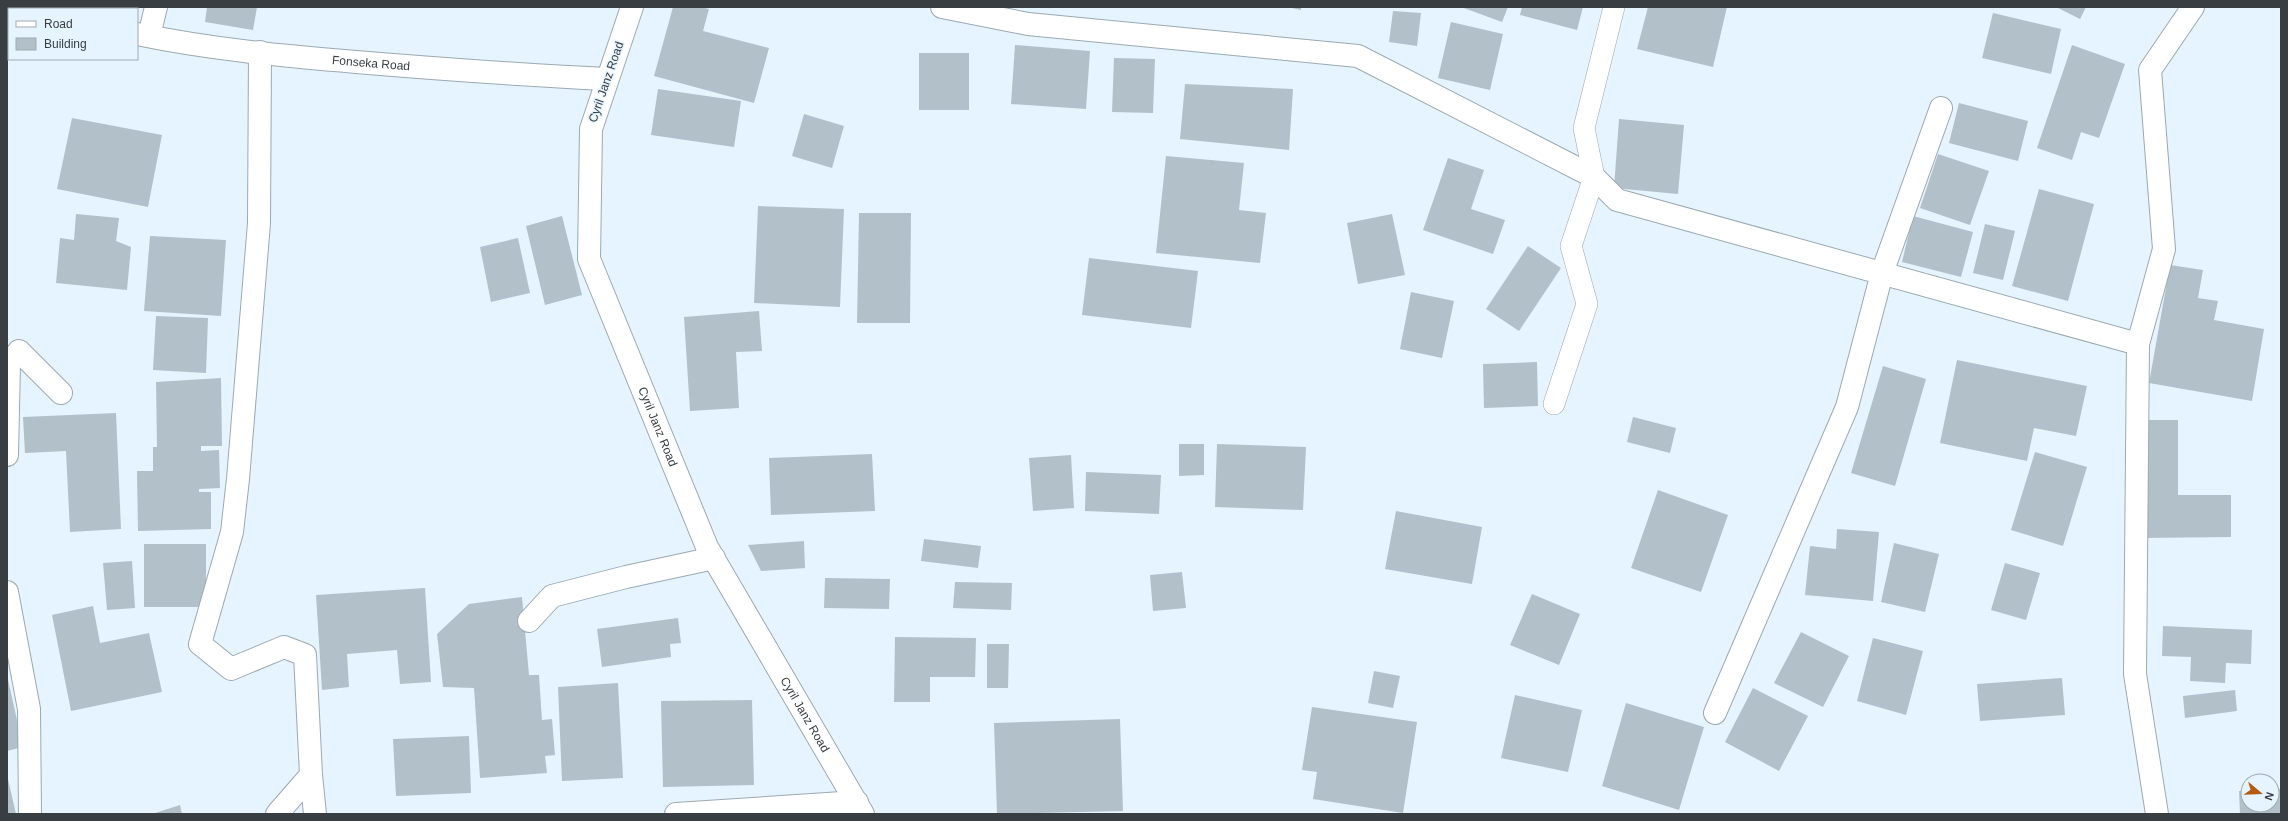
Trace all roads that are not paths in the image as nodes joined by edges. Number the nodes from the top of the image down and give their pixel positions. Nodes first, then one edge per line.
1 (156, 7) edge
2 (632, 7) edge
3 (942, 7) edge
4 (1614, 7) edge
5 (2193, 7) edge
6 (143, 35) edge
7 (260, 52) junction
8 (607, 79) junction
9 (1941, 108) dead end
10 (1594, 177) junction
11 (1882, 273) junction
12 (2138, 344) junction
13 (61, 393) dead end
14 (1554, 404) dead end
15 (7, 455) edge
16 (714, 558) junction
17 (7, 592) edge
18 (529, 621) dead end
19 (1715, 713) dead end
20 (311, 775) junction
21 (860, 808) edge
22 (30, 814) edge
23 (277, 814) edge
24 (315, 814) edge
25 (676, 814) edge
26 (2157, 814) edge

1 - 6 street
2 - 8 street, Cyril Janz Road
3 - 10 street
4 - 10 lane
5 - 12 street
6 - 7 street, Fonseka Road
7 - 8 street, Fonseka Road
7 - 20 street
8 - 16 street, Cyril Janz Road
9 - 11 street
10 - 11 street
10 - 14 lane
11 - 12 street
11 - 19 street
12 - 26 street
13 - 15 street
16 - 18 street
16 - 21 street, Cyril Janz Road
17 - 22 street
20 - 23 street
20 - 24 street
21 - 25 street

